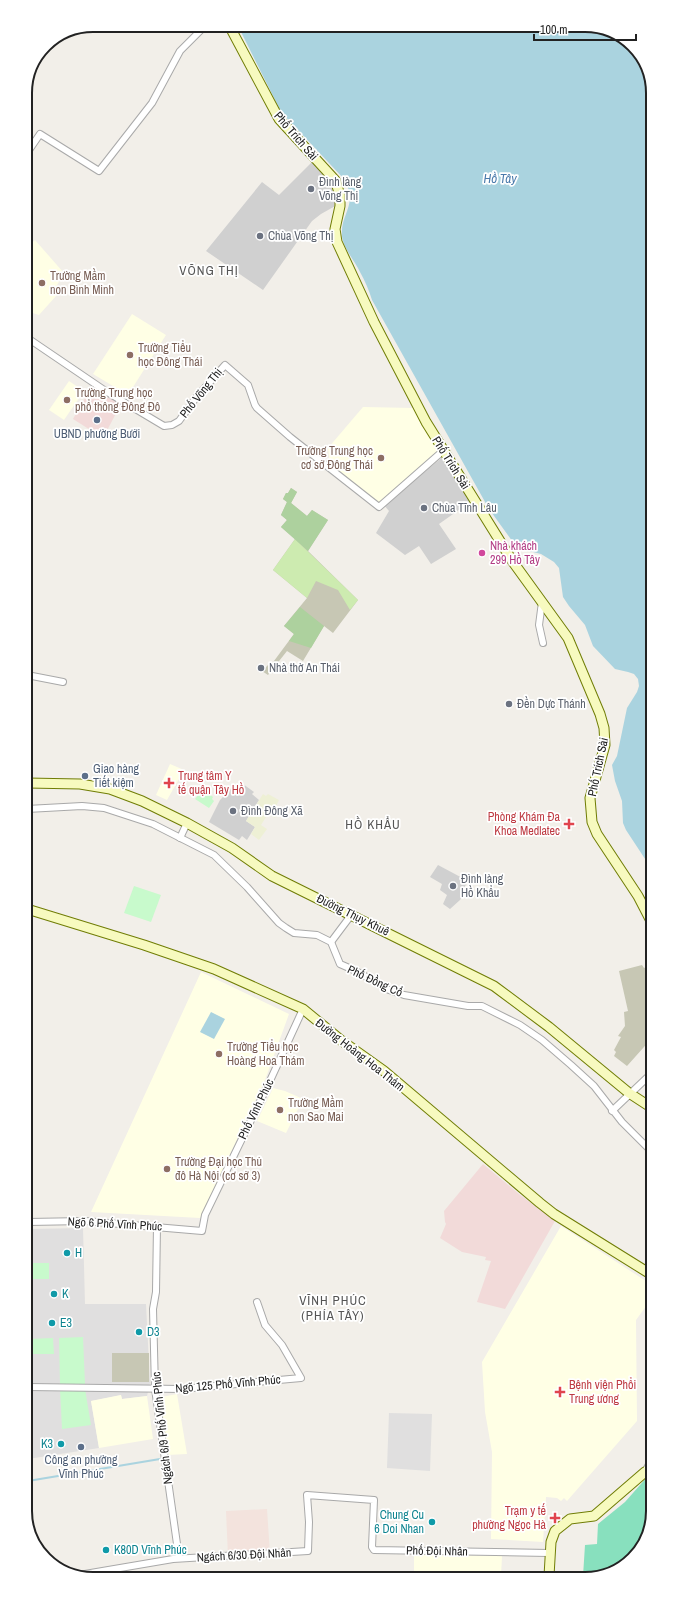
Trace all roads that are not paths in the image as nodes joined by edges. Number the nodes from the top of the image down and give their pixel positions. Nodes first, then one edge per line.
1 (198, 32) edge
2 (233, 32) edge
3 (32, 146) edge
4 (32, 341) edge
5 (444, 450) junction
6 (542, 602) junction
7 (543, 643) dead end
8 (32, 676) edge
9 (63, 682) dead end
10 (32, 784) edge
11 (32, 809) edge
12 (187, 823) junction
13 (180, 838) junction
14 (32, 911) edge
15 (646, 911) edge
16 (352, 914) junction
17 (330, 942) junction
18 (302, 1009) junction
19 (646, 1078) edge
20 (629, 1093) junction
21 (646, 1104) edge
22 (612, 1111) junction
23 (646, 1146) edge
24 (32, 1222) edge
25 (157, 1226) junction
26 (202, 1231) joint
27 (646, 1271) edge
28 (257, 1302) dead end
29 (32, 1387) edge
30 (155, 1389) junction
31 (646, 1475) edge
32 (308, 1551) joint
33 (549, 1554) junction
34 (179, 1558) junction
35 (97, 1572) edge
36 (549, 1572) edge

1 - 3 street
2 - 5 main road, Phố Trích Sài
4 - 5 street, Phố Võng Thị
5 - 6 main road, Phố Trích Sài
6 - 7 street
6 - 15 main road, Phố Trích Sài
8 - 9 street
10 - 12 main road, Đường Thụy Khuê
11 - 13 street
12 - 13 street
12 - 16 main road, Đường Thụy Khuê
13 - 17 street
14 - 18 main road, Đường Hoàng Hoa Thám
16 - 17 street
16 - 20 main road, Đường Thụy Khuê
17 - 22 street, Phố Đồng Cổ
18 - 26 street, Phố Vĩnh Phúc
18 - 27 main road, Đường Hoàng Hoa Thám
19 - 20 street
20 - 21 main road, Đường Thụy Khuê
20 - 22 street
22 - 23 street, Phố Đồng Cổ
24 - 25 street, Ngõ 6 Phố Vĩnh Phúc
25 - 26 street, Ngõ 6 Phố Vĩnh Phúc
25 - 30 street, Ngách 6/9 Phố Vĩnh Phúc
28 - 30 street, Ngõ 125 Phố Vĩnh Phúc
29 - 30 street, Ngõ 125 Phố Vĩnh Phúc
30 - 34 street, Ngách 6/9 Phố Vĩnh Phúc
31 - 33 main road
32 - 33 street, Phố Đội Nhân
32 - 34 street, Ngách 6/30 Đội Nhân
33 - 36 main road
34 - 35 street, Ngách 6/30 Đội Nhân

